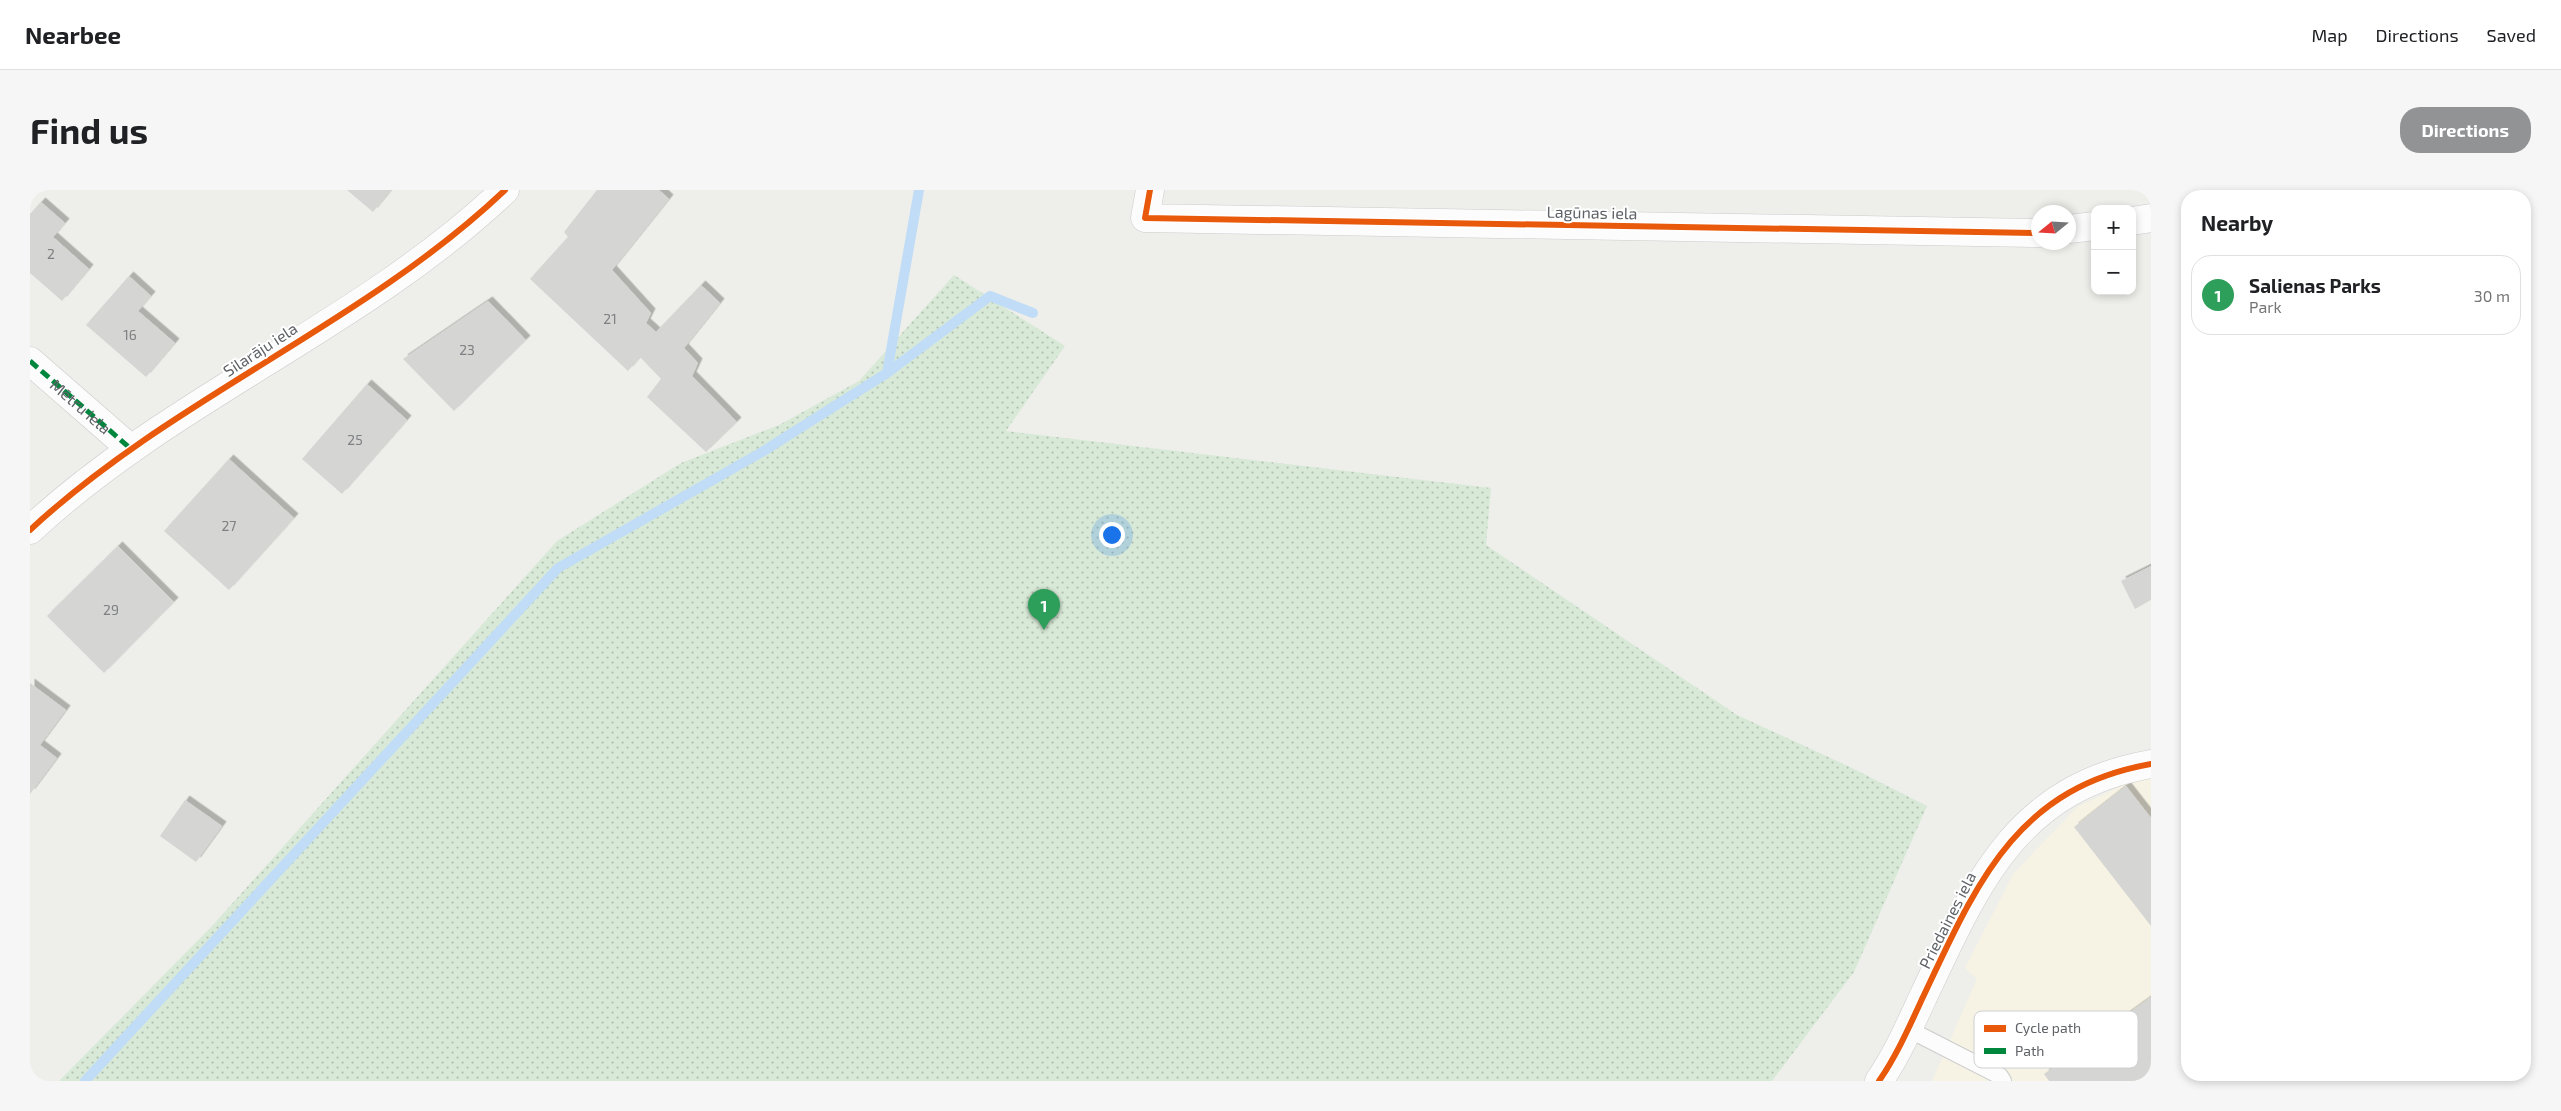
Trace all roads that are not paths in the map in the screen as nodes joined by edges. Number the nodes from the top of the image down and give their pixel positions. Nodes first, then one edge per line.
1 (505, 190) edge
2 (1150, 190) edge
3 (2151, 218) edge
4 (2136, 220) edge
5 (2091, 226) edge
6 (2076, 228) edge
7 (2031, 233) edge
8 (30, 360) edge
9 (132, 449) junction
10 (30, 530) edge
11 (2151, 764) edge
12 (1908, 1029) junction
13 (1974, 1063) edge
14 (1984, 1068) edge
15 (1879, 1081) edge
16 (2003, 1081) edge

1 - 9 street, Silarāju iela
2 - 7 street, Lagūnas iela
3 - 4 street
5 - 6 street
8 - 9 street, Mētru iela
9 - 10 street, Silarāju iela
11 - 12 street, Priedaines iela
12 - 13 lane
12 - 15 street, Priedaines iela
14 - 16 lane

